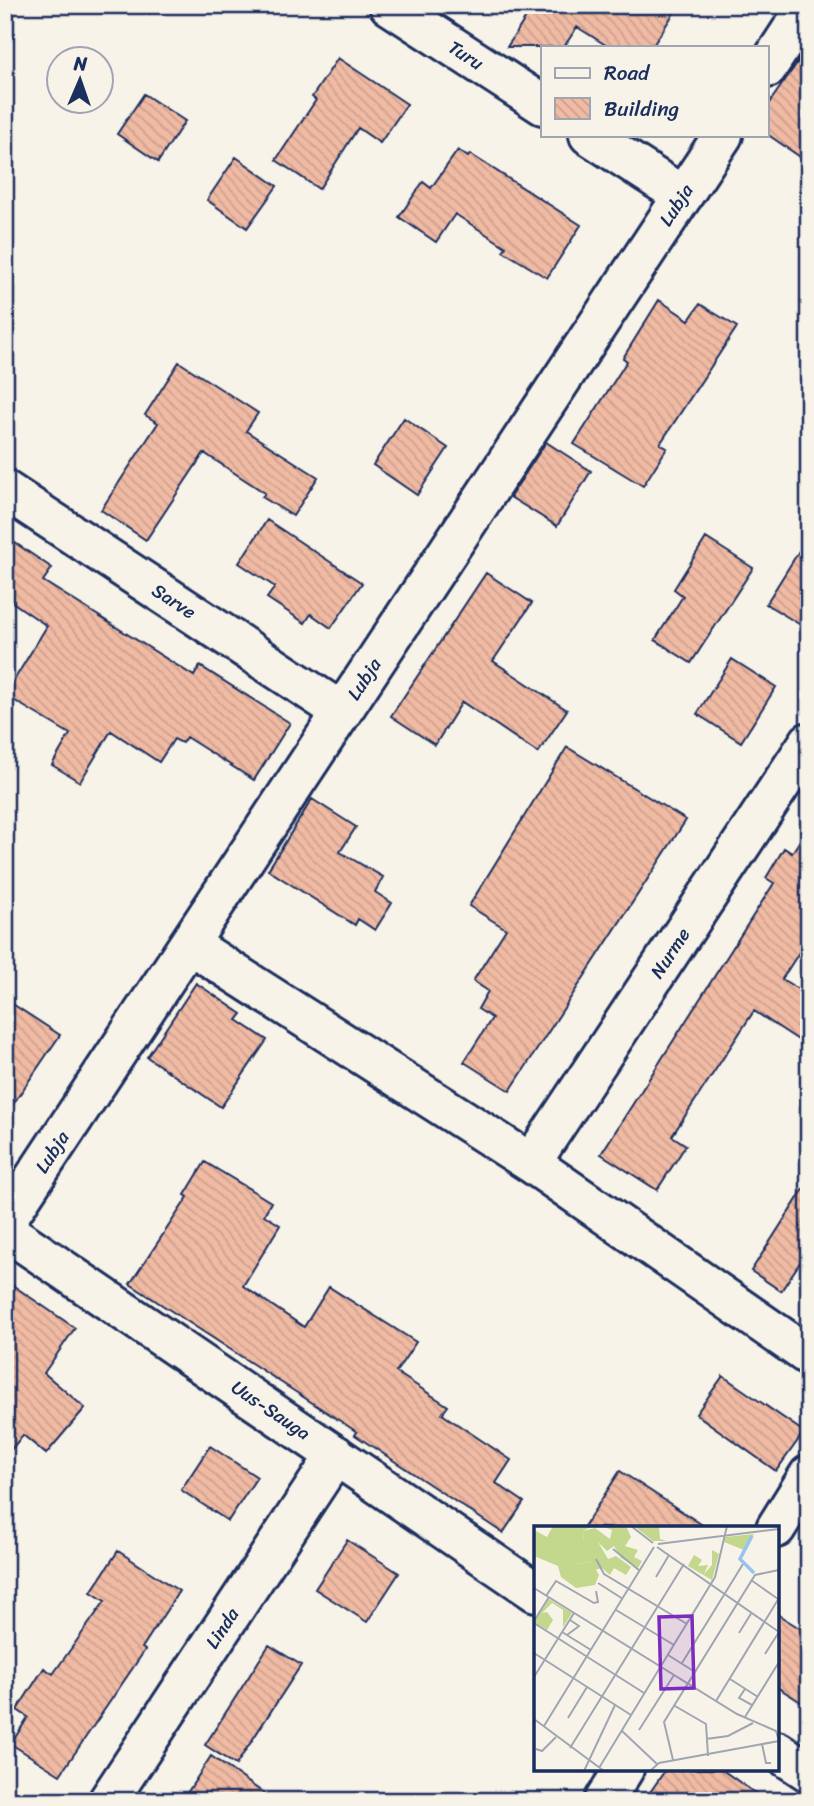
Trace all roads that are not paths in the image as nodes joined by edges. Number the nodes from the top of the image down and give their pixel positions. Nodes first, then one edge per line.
1 (389, 5) edge
2 (808, 5) edge
3 (768, 66) edge
4 (541, 104) edge
5 (591, 136) edge
6 (722, 136) edge
7 (683, 196) junction
8 (5, 490) edge
9 (342, 712) junction
10 (809, 742) edge
11 (188, 944) junction
12 (531, 1163) junction
13 (5, 1222) edge
14 (5, 1230) edge
15 (809, 1356) edge
16 (336, 1455) junction
17 (809, 1475) edge
18 (777, 1526) edge
19 (534, 1591) edge
20 (779, 1752) edge
21 (623, 1771) edge
22 (809, 1772) edge
23 (108, 1801) edge
24 (604, 1801) edge

1 - 4 street, Turu
2 - 3 street
5 - 7 street
6 - 7 street, Lubja
7 - 9 street, Lubja
8 - 9 street, Sarve
9 - 11 street, Lubja
10 - 12 street, Nurme
11 - 12 street
11 - 13 street, Lubja
12 - 15 street
14 - 16 street, Uus-Sauga
16 - 19 street, Uus-Sauga
16 - 23 street, Linda
17 - 18 street
20 - 22 street
21 - 24 street

